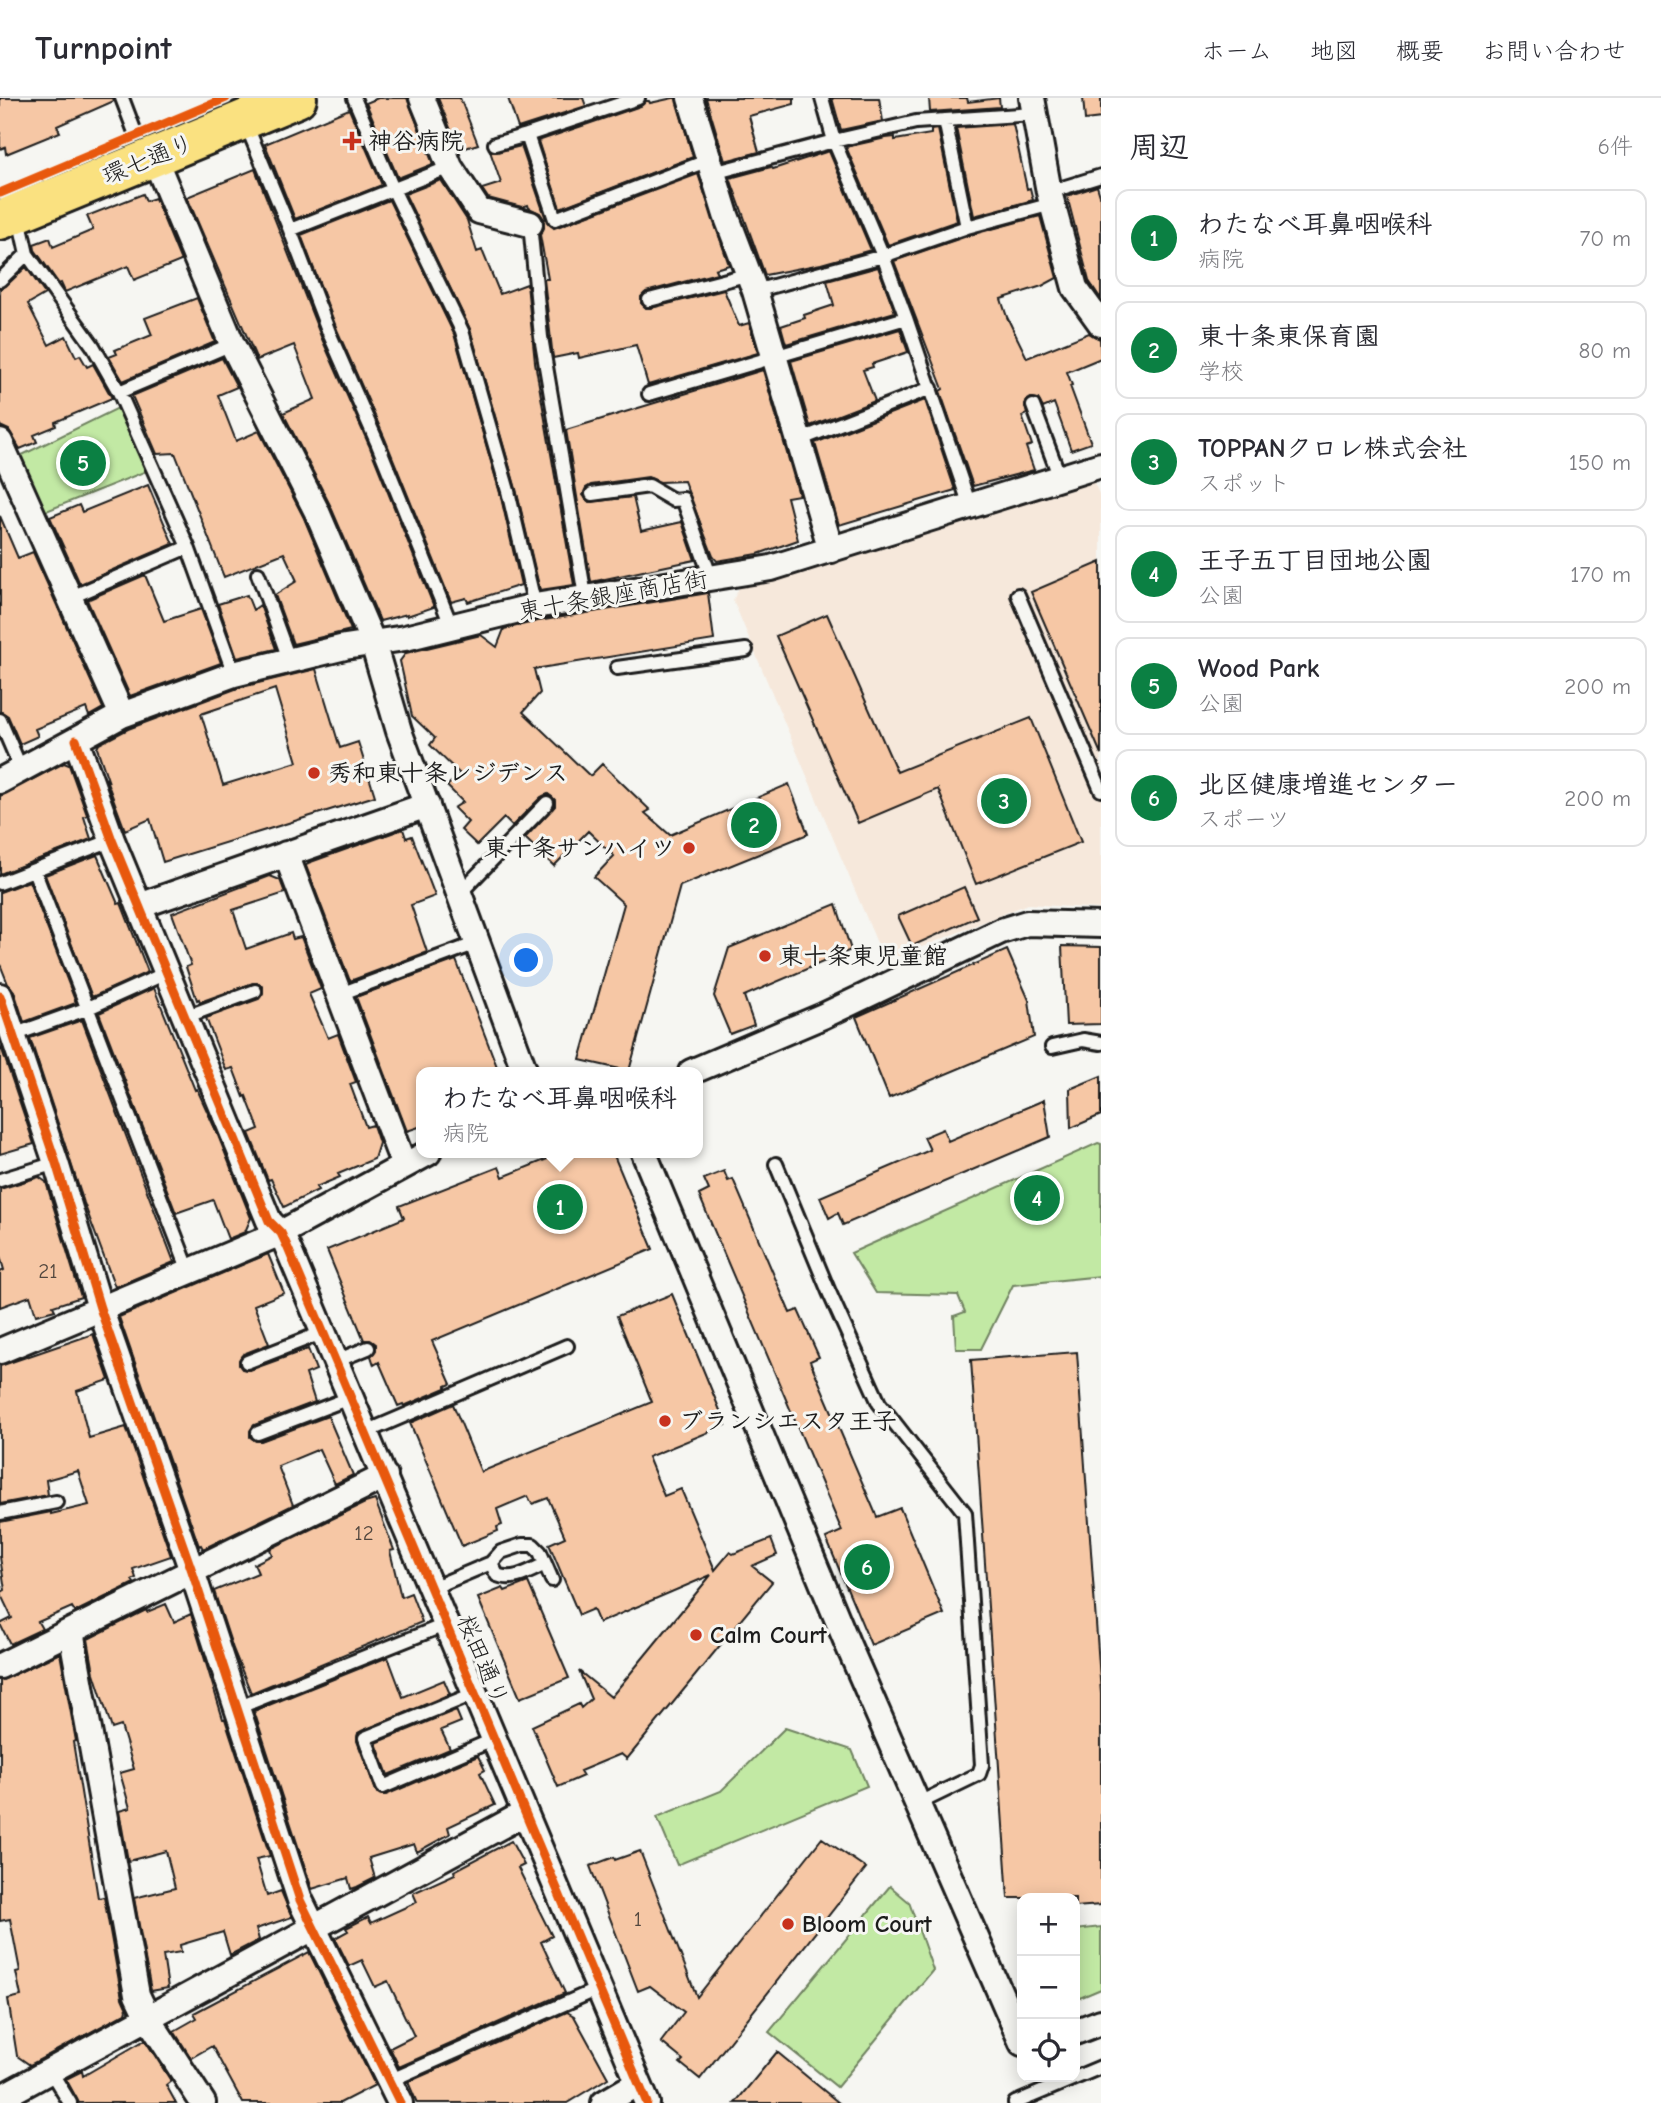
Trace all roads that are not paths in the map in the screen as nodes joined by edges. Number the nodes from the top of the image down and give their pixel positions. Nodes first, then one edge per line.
1 (122, 98) edge
2 (297, 98) edge
3 (354, 98) edge
4 (422, 98) edge
5 (638, 98) edge
6 (690, 98) edge
7 (822, 98) edge
8 (1032, 106) edge
9 (235, 109) edge
10 (945, 120) junction
11 (527, 135) junction
12 (834, 141) junction
13 (495, 144) dead end
14 (145, 146) junction
15 (450, 167) junction
16 (711, 167) junction
17 (1101, 176) edge
18 (393, 189) junction
19 (1050, 198) junction
20 (6, 208) edge
21 (530, 224) joint
22 (967, 226) junction
23 (290, 230) junction
24 (27, 254) junction
25 (883, 256) junction
26 (0, 280) edge
27 (753, 283) junction
28 (649, 300) dead end
29 (906, 318) junction
30 (1101, 324) edge
31 (232, 344) junction
32 (774, 358) junction
33 (931, 388) junction
34 (119, 392) junction
35 (649, 394) dead end
36 (1033, 406) dead end
37 (799, 440) junction
38 (0, 442) edge
39 (1101, 465) edge
40 (1060, 478) junction
41 (592, 494) dead end
42 (970, 506) junction
43 (188, 547) junction
44 (831, 550) junction
45 (258, 574) dead end
46 (711, 578) junction
47 (1018, 595) dead end
48 (585, 596) junction
49 (69, 598) junction
50 (535, 606) junction
51 (451, 625) junction
52 (373, 643) junction
53 (747, 650) dead end
54 (289, 659) junction
55 (617, 668) dead end
56 (234, 674) junction
57 (122, 715) junction
58 (0, 720) edge
59 (76, 740) junction
60 (22, 768) junction
61 (0, 781) edge
62 (1101, 790) edge
63 (547, 803) dead end
64 (427, 805) junction
65 (112, 840) junction
66 (286, 854) junction
67 (34, 870) junction
68 (0, 883) edge
69 (460, 894) junction
70 (139, 906) junction
71 (1101, 925) edge
72 (477, 943) junction
73 (166, 973) junction
74 (255, 991) dead end
75 (340, 994) junction
76 (0, 996) edge
77 (86, 1009) junction
78 (185, 1017) junction
79 (13, 1035) junction
80 (1101, 1044) edge
81 (1052, 1047) dead end
82 (523, 1067) edge
83 (703, 1067) edge
84 (419, 1158) edge
85 (645, 1158) edge
86 (55, 1163) junction
87 (776, 1164) dead end
88 (404, 1166) junction
89 (0, 1180) edge
90 (281, 1233) junction
91 (188, 1271) junction
92 (100, 1308) junction
93 (324, 1332) junction
94 (566, 1346) dead end
95 (368, 1348) dead end
96 (0, 1351) edge
97 (247, 1362) dead end
98 (337, 1362) junction
99 (352, 1397) junction
100 (366, 1432) junction
101 (258, 1433) dead end
102 (385, 1476) junction
103 (56, 1502) dead end
104 (0, 1513) edge
105 (491, 1563) junction
106 (545, 1564) junction
107 (192, 1571) junction
108 (552, 1580) dead end
109 (432, 1588) junction
110 (447, 1624) junction
111 (71, 1631) junction
112 (0, 1666) edge
113 (475, 1693) junction
114 (237, 1708) junction
115 (495, 1739) junction
116 (916, 1804) junction
117 (525, 1813) junction
118 (313, 1926) junction
119 (598, 1989) junction
120 (148, 2018) junction
121 (1101, 2022) edge
122 (1080, 2030) edge
123 (1017, 2032) edge
124 (1101, 2067) edge
125 (51, 2072) junction
126 (389, 2081) junction
127 (642, 2093) edge
128 (0, 2098) edge
129 (69, 2103) edge
130 (203, 2103) edge
131 (400, 2103) edge
132 (604, 2103) edge
133 (1015, 2103) edge

1 - 14 lane
2 - 9 main road, 環七通り
3 - 18 lane
4 - 15 street
5 - 11 lane
6 - 16 street
7 - 12 lane
8 - 10 lane
8 - 19 street
9 - 14 main road, 環七通り
9 - 23 lane
10 - 12 lane
10 - 22 lane
11 - 13 lane
11 - 16 lane
12 - 16 lane
12 - 25 lane
14 - 20 main road, 環七通り
14 - 31 street
15 - 18 lane
15 - 21 street
16 - 27 street
17 - 19 lane
18 - 23 lane
18 - 50 lane
19 - 22 lane
19 - 30 street
20 - 24 lane
21 - 48 lane
22 - 25 lane
23 - 51 lane
24 - 26 lane
24 - 34 lane
25 - 27 lane
25 - 29 lane
27 - 28 lane
27 - 32 street
29 - 32 lane
29 - 33 lane
31 - 34 lane
31 - 52 street
32 - 35 lane
32 - 37 street
33 - 37 lane
33 - 42 lane
34 - 43 lane
36 - 40 lane
37 - 44 street
38 - 49 street
39 - 40 street, 東十条銀座商店街
40 - 42 street, 東十条銀座商店街
41 - 46 lane
42 - 44 street, 東十条銀座商店街
43 - 49 lane
43 - 56 lane
44 - 46 street, 東十条銀座商店街
45 - 54 lane
46 - 48 street, 東十条銀座商店街
47 - 62 lane
48 - 50 street, 東十条銀座商店街
49 - 57 street
50 - 51 street, 東十条銀座商店街
51 - 52 street, 東十条銀座商店街
52 - 54 street, 東十条銀座商店街
52 - 64 street
53 - 55 lane
54 - 56 street, 東十条銀座商店街
56 - 57 street, 東十条銀座商店街
57 - 59 street, 東十条銀座商店街
58 - 60 lane
59 - 60 street, 東十条銀座商店街
59 - 65 street, 桜田通り
60 - 61 street, 東十条銀座商店街
63 - 69 lane
64 - 66 street
64 - 69 street
65 - 67 lane
65 - 70 street, 桜田通り
66 - 70 street
66 - 75 street
67 - 68 lane
67 - 77 lane
69 - 72 street
70 - 73 street, 桜田通り
71 - 83 street
72 - 75 lane
72 - 82 street
73 - 77 lane
73 - 78 street, 桜田通り
74 - 78 lane
75 - 88 street
76 - 79 street
77 - 79 lane
77 - 91 lane
78 - 90 street, 桜田通り
79 - 86 street
80 - 81 lane
84 - 88 street
85 - 116 street
86 - 89 lane
86 - 92 street
87 - 116 lane
88 - 90 street
90 - 91 street
90 - 93 street, 桜田通り
91 - 92 street
92 - 96 street
92 - 107 street
93 - 97 lane
93 - 98 street, 桜田通り
94 - 100 lane
95 - 98 lane
98 - 99 street, 桜田通り
99 - 100 street, 桜田通り
99 - 101 lane
100 - 102 street, 桜田通り
102 - 107 street
102 - 109 street, 桜田通り
103 - 104 lane
105 - 106 lane
105 - 106 lane
105 - 109 lane
106 - 108 lane
107 - 111 street
107 - 114 street
109 - 110 street, 桜田通り
110 - 113 street, 桜田通り
110 - 114 lane
111 - 112 street
111 - 120 street
113 - 115 street, 桜田通り
113 - 115 lane
114 - 118 street
115 - 117 street, 桜田通り
116 - 123 street
117 - 118 street
117 - 119 street, 桜田通り
118 - 120 street
118 - 126 street
119 - 126 lane
119 - 127 street, 桜田通り
120 - 125 street
120 - 130 street
121 - 122 street
124 - 133 lane
125 - 128 street
125 - 129 lane
126 - 131 street
127 - 132 street

